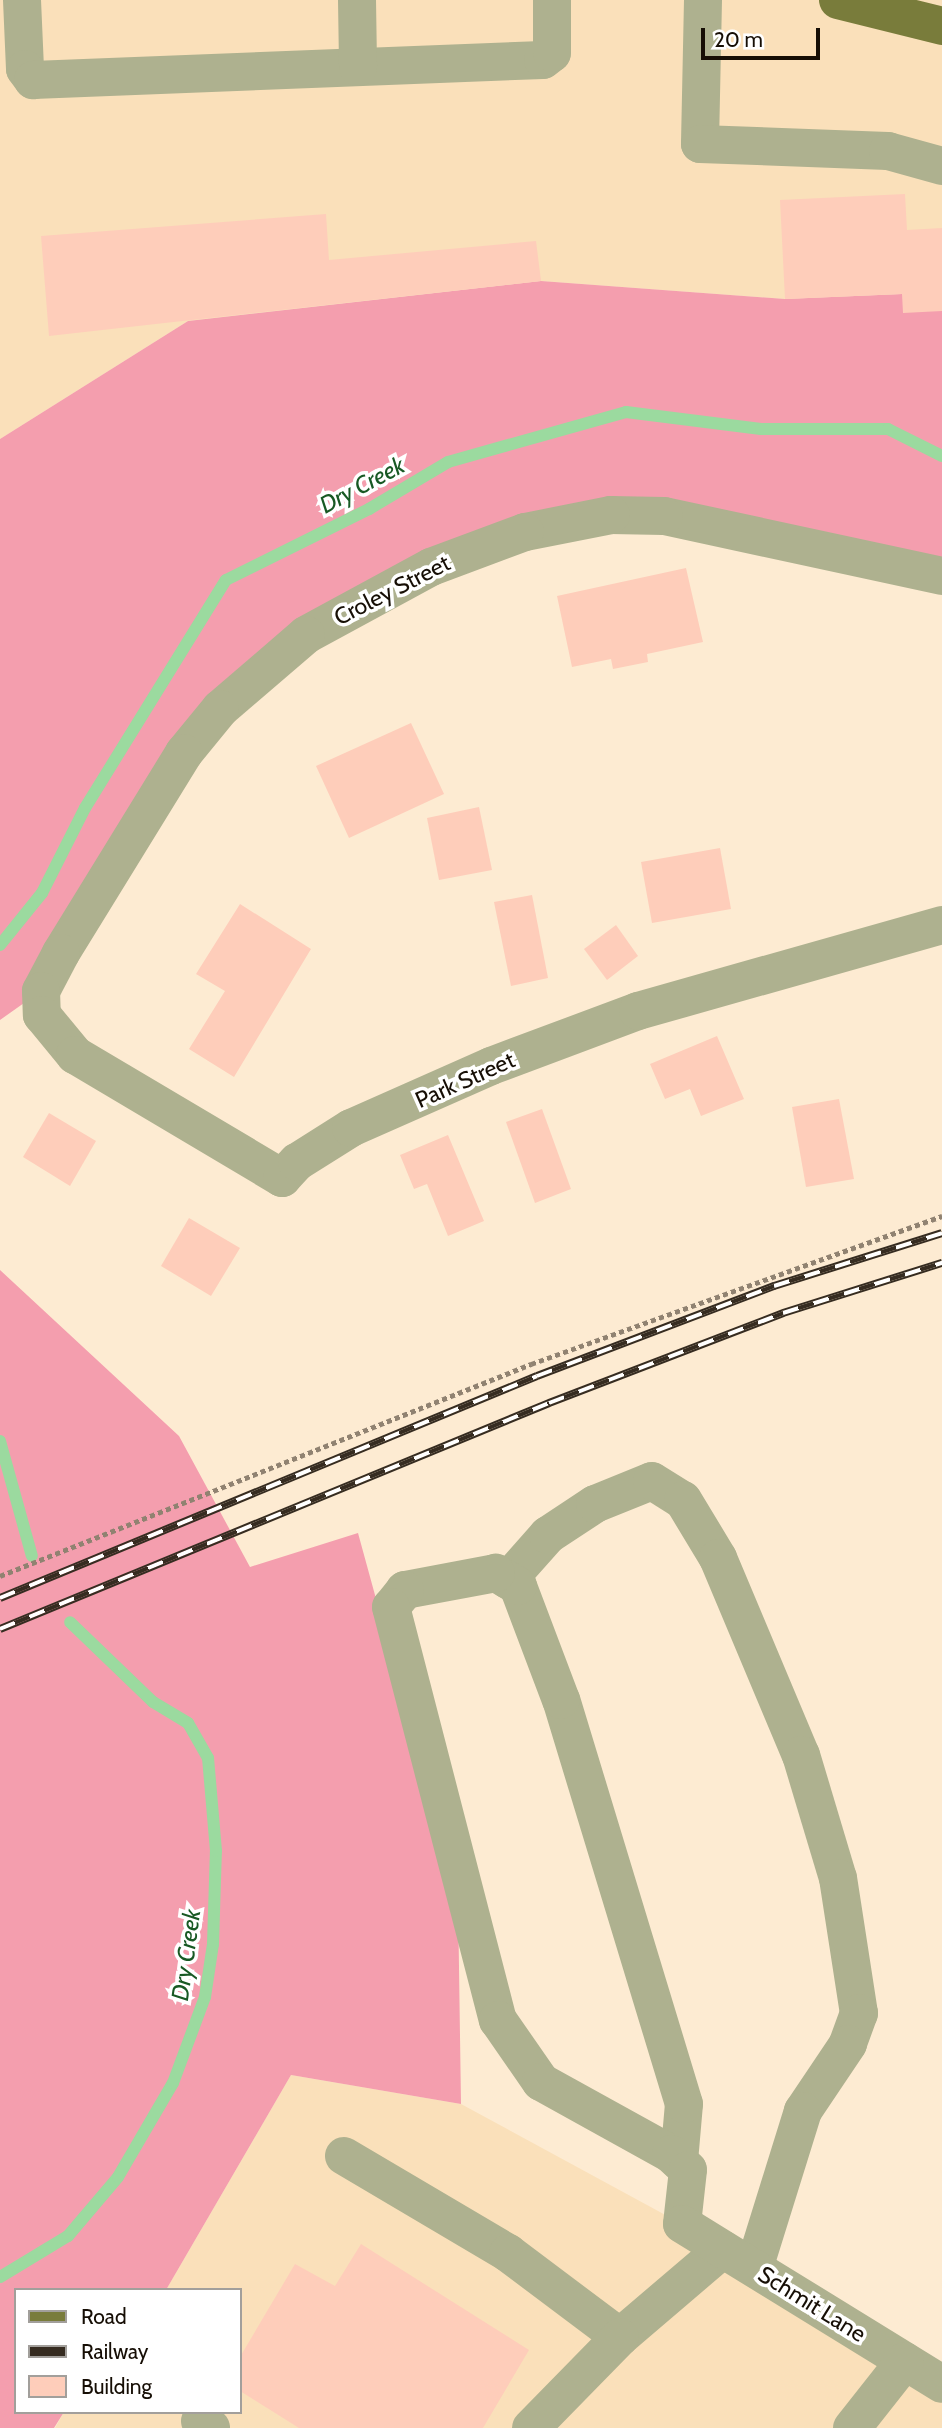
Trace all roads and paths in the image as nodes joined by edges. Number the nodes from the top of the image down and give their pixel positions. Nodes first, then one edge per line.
1 (22, 0) edge
2 (357, 0) edge
3 (551, 0) edge
4 (703, 0) edge
5 (838, 0) edge
6 (942, 26) edge
7 (358, 67) junction
8 (942, 166) edge
9 (942, 576) edge
10 (942, 925) edge
11 (42, 1015) joint
12 (942, 1216) edge
13 (0, 1576) edge
14 (508, 1580) junction
15 (344, 2157) dead end
16 (679, 2161) junction
17 (739, 2259) junction
18 (620, 2337) junction
19 (905, 2361) junction
20 (942, 2384) edge
21 (531, 2428) edge
22 (852, 2428) edge

1 - 7 street
2 - 7 street
3 - 7 street
4 - 8 street
5 - 6 main road
9 - 11 street, Croley Street
10 - 11 street, Park Street
12 - 13 path
14 - 16 street
14 - 16 street
14 - 17 street
15 - 18 street
16 - 17 street, Schmit Lane
17 - 18 street
17 - 19 street, Schmit Lane
18 - 21 street
19 - 20 street, Schmit Lane
19 - 22 street

